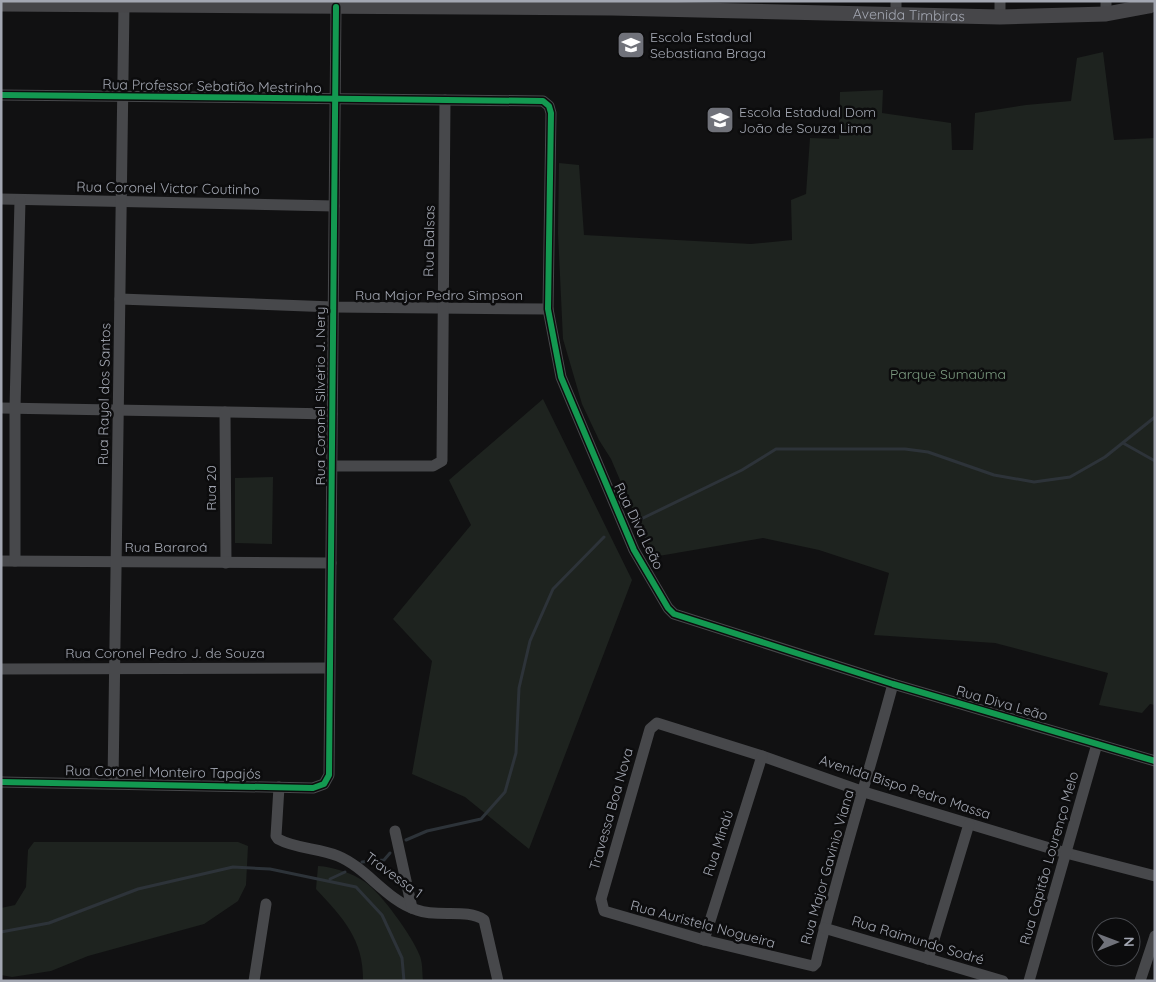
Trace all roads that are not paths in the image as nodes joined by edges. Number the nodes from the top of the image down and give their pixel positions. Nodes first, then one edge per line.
1 (1000, 1) edge
2 (75, 3) edge
3 (177, 3) edge
4 (1155, 3) edge
5 (1, 4) edge
6 (285, 4) edge
7 (387, 4) edge
8 (124, 5) junction
9 (490, 5) edge
10 (593, 5) edge
11 (336, 6) junction
12 (697, 6) edge
13 (800, 7) edge
14 (896, 8) edge
15 (1106, 8) edge
16 (1000, 17) junction
17 (1, 95) edge
18 (123, 97) junction
19 (335, 100) junction
20 (446, 100) junction
21 (543, 101) joint
22 (1, 200) edge
23 (20, 200) junction
24 (121, 202) junction
25 (334, 206) junction
26 (120, 299) junction
27 (333, 307) junction
28 (444, 307) junction
29 (548, 309) junction
30 (1, 408) edge
31 (15, 408) junction
32 (118, 410) junction
33 (225, 412) junction
34 (332, 414) junction
35 (332, 466) junction
36 (1, 561) edge
37 (15, 561) junction
38 (116, 562) junction
39 (226, 563) junction
40 (331, 563) junction
41 (114, 668) junction
42 (329, 668) junction
43 (1, 669) edge
44 (893, 684) junction
45 (650, 729) joint
46 (1097, 744) junction
47 (762, 756) junction
48 (1155, 761) edge
49 (1, 782) edge
50 (113, 783) junction
51 (324, 784) joint
52 (278, 787) junction
53 (864, 792) junction
54 (969, 824) junction
55 (394, 831) dead end
56 (1066, 853) junction
57 (1155, 876) edge
58 (601, 899) joint
59 (266, 904) dead end
60 (412, 908) junction
61 (824, 928) junction
62 (1155, 936) edge
63 (704, 940) junction
64 (928, 959) junction
65 (808, 966) joint
66 (254, 981) edge
67 (498, 981) edge
68 (1003, 981) edge
69 (1029, 981) edge
70 (1140, 981) edge

1 - 16 street
2 - 5 street, Avenida Timbiras
2 - 8 street, Avenida Timbiras
3 - 6 street, Avenida Timbiras
3 - 8 street, Avenida Timbiras
4 - 15 street, Avenida Timbiras
6 - 11 street, Avenida Timbiras
7 - 9 street, Avenida Timbiras
7 - 11 street, Avenida Timbiras
8 - 18 street, Rua Rayol dos Santos
9 - 10 street, Avenida Timbiras
10 - 12 street, Avenida Timbiras
11 - 19 street, Rua Coronel Silvério J. Nery
12 - 13 street, Avenida Timbiras
13 - 14 street, Avenida Timbiras
14 - 16 street, Avenida Timbiras
15 - 16 street, Avenida Timbiras
17 - 18 street, Rua Professor Sebatião Mestrinho
18 - 19 street, Rua Professor Sebatião Mestrinho
18 - 24 street, Rua Rayol dos Santos
19 - 20 street, Rua Professor Sebatião Mestrinho
19 - 25 street, Rua Coronel Silvério J. Nery
20 - 21 street, Rua Professor Sebatião Mestrinho
20 - 28 street, Rua Balsas
21 - 29 street, Rua Diva Leão
22 - 23 street, Rua Coronel Victor Coutinho
23 - 24 street, Rua Coronel Victor Coutinho
23 - 31 street
24 - 25 street, Rua Coronel Victor Coutinho
24 - 26 street, Rua Rayol dos Santos
25 - 27 street, Rua Coronel Silvério J. Nery
26 - 27 street, Rua Major Pedro Simpson
26 - 32 street, Rua Rayol dos Santos
27 - 28 street, Rua Major Pedro Simpson
27 - 34 street, Rua Coronel Silvério J. Nery
28 - 29 street, Rua Major Pedro Simpson
28 - 35 street, Rua Balsas
29 - 44 street, Rua Diva Leão
30 - 31 street
31 - 32 street
31 - 37 street
32 - 33 street
32 - 38 street, Rua Rayol dos Santos
33 - 34 street
33 - 39 street, Rua 20
34 - 35 street, Rua Coronel Silvério J. Nery
35 - 40 street, Rua Coronel Silvério J. Nery
36 - 37 street, Rua Bararoá
37 - 38 street, Rua Bararoá
38 - 39 street, Rua Bararoá
38 - 41 street, Rua Rayol dos Santos
39 - 40 street, Rua Bararoá
40 - 42 street, Rua Coronel Silvério J. Nery
41 - 42 street, Rua Coronel Pedro J. de Souza
41 - 43 street, Rua Coronel Pedro J. de Souza
41 - 50 street, Rua Rayol dos Santos
42 - 51 street, Rua Coronel Silvério J. Nery
44 - 46 street, Rua Diva Leão
44 - 53 street, Rua Major Gavinio Viana
45 - 47 street, Avenida Bispo Pedro Massa
45 - 58 street, Travessa Boa Nova
46 - 48 street, Rua Diva Leão
46 - 56 street, Rua Capitão Lourenço Melo
47 - 53 street, Avenida Bispo Pedro Massa
47 - 63 street, Rua Mindú
49 - 50 street, Rua Coronel Monteiro Tapajós
50 - 52 street, Rua Coronel Monteiro Tapajós
51 - 52 street, Rua Coronel Monteiro Tapajós
52 - 60 street, Travessa 1
53 - 54 street, Avenida Bispo Pedro Massa
53 - 61 street, Rua Major Gavinio Viana
54 - 56 street, Avenida Bispo Pedro Massa
54 - 64 street
55 - 60 street
56 - 57 street, Avenida Bispo Pedro Massa
56 - 69 street, Rua Capitão Lourenço Melo
58 - 63 street, Rua Auristela Nogueira
59 - 66 street
60 - 67 street, Travessa 1
61 - 64 street, Rua Raimundo Sodré
61 - 65 street, Rua Major Gavinio Viana
62 - 70 street
63 - 65 street, Rua Auristela Nogueira
64 - 68 street, Rua Raimundo Sodré

